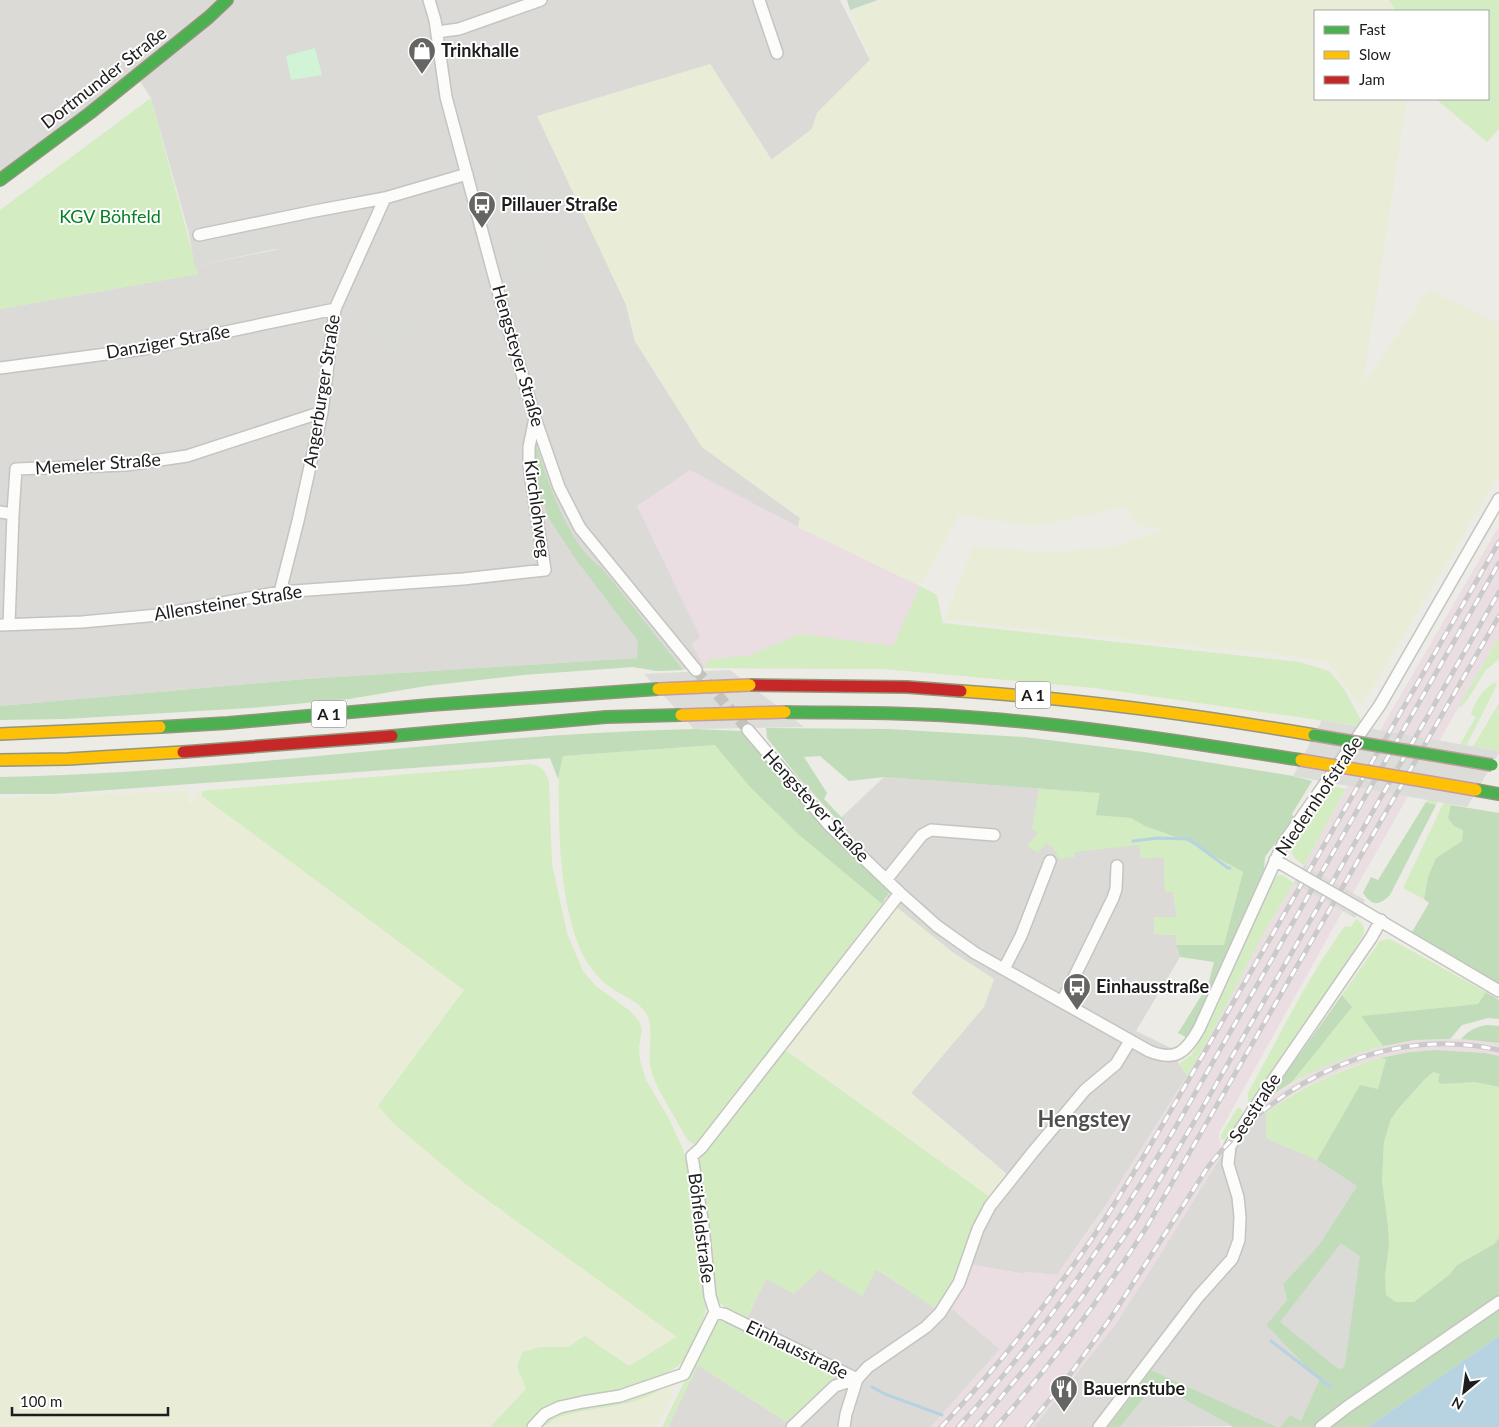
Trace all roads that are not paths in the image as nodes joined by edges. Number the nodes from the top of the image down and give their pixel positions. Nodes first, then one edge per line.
1 (227, 0) edge
2 (429, 0) edge
3 (541, 0) edge
4 (759, 0) edge
5 (437, 32) junction
6 (777, 53) dead end
7 (467, 174) junction
8 (0, 180) edge
9 (385, 198) junction
10 (199, 236) dead end
11 (335, 308) junction
12 (0, 368) edge
13 (322, 412) junction
14 (534, 418) junction
15 (1499, 499) edge
16 (0, 512) edge
17 (13, 514) junction
18 (545, 570) joint
19 (280, 592) junction
20 (4, 625) edge
21 (696, 670) tunnel mouth
22 (748, 730) tunnel mouth
23 (0, 734) edge
24 (0, 760) edge
25 (1495, 765) edge
26 (1499, 794) edge
27 (994, 835) dead end
28 (1275, 860) junction
29 (1050, 861) dead end
30 (1117, 866) dead end
31 (886, 880) junction
32 (900, 893) junction
33 (1381, 920) junction
34 (1004, 969) junction
35 (1499, 990) edge
36 (1062, 1002) junction
37 (1130, 1041) junction
38 (1499, 1302) edge
39 (715, 1312) junction
40 (857, 1379) junction
41 (533, 1427) edge
42 (792, 1427) edge
43 (844, 1427) edge
44 (1099, 1427) edge
45 (1322, 1427) edge

1 - 8 main road, Dortmunder Straße
2 - 5 street, Hengsteyer Straße
3 - 5 street
4 - 6 street
5 - 7 street, Hengsteyer Straße
7 - 9 street
7 - 14 street, Hengsteyer Straße
9 - 10 street
9 - 11 street, Angerburger Straße
11 - 12 street, Danziger Straße
11 - 13 street, Angerburger Straße
13 - 17 street, Memeler Straße
13 - 19 street, Angerburger Straße
14 - 18 street, Kirchlohweg
14 - 21 street, Hengsteyer Straße
15 - 28 street, Niedernhofstraße
16 - 17 street
17 - 20 street
18 - 19 street, Allensteiner Straße
19 - 20 street, Allensteiner Straße
22 - 31 street, Hengsteyer Straße
23 - 25 main road, A 1, bridge
24 - 26 main road, A 1, bridge
27 - 31 street
28 - 33 street, bridge
28 - 37 street, Niedernhofstraße
29 - 34 street
30 - 36 street
31 - 32 street, Hengsteyer Straße
32 - 34 street, Hengsteyer Straße
32 - 39 street, Böhfeldstraße
33 - 35 street
33 - 44 street, Seestraße
34 - 36 street, Hengsteyer Straße
36 - 37 street, Hengsteyer Straße
37 - 40 street, Einhausstraße
38 - 45 street
39 - 40 street, Einhausstraße
39 - 41 street
40 - 42 street
40 - 43 street

